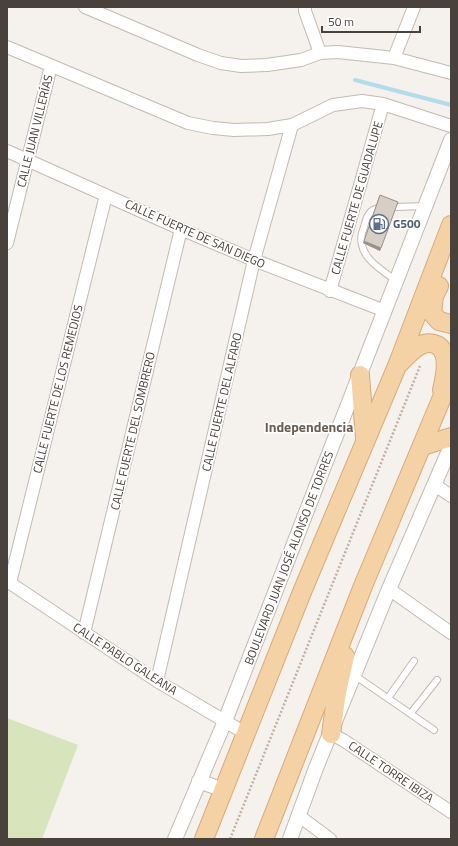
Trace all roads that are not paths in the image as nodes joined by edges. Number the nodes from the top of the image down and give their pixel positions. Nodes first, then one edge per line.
1 (85, 7) edge
2 (305, 7) edge
3 (414, 7) edge
4 (7, 47) edge
5 (320, 53) junction
6 (394, 58) junction
7 (51, 66) junction
8 (451, 73) edge
9 (383, 104) junction
10 (292, 125) junction
11 (451, 126) edge
12 (451, 140) edge
13 (7, 151) edge
14 (28, 160) junction
15 (106, 195) junction
16 (426, 206) junction
17 (395, 208) edge
18 (375, 209) edge
19 (181, 229) junction
20 (451, 231) edge
21 (7, 243) edge
22 (451, 248) edge
23 (254, 260) junction
24 (396, 281) junction
25 (330, 291) junction
26 (385, 311) junction
27 (451, 324) edge
28 (398, 366) junction
29 (360, 375) junction
30 (451, 376) edge
31 (439, 406) junction
32 (451, 438) edge
33 (366, 440) junction
34 (423, 446) junction
35 (451, 446) edge
36 (435, 485) junction
37 (451, 496) edge
38 (8, 582) edge
39 (363, 586) junction
40 (389, 589) junction
41 (451, 632) edge
42 (84, 633) junction
43 (414, 661) dead end
44 (354, 675) junction
45 (437, 680) dead end
46 (157, 681) junction
47 (388, 698) junction
48 (410, 714) junction
49 (225, 721) junction
50 (434, 730) dead end
51 (245, 733) junction
52 (330, 734) junction
53 (199, 781) junction
54 (223, 790) junction
55 (451, 812) edge
56 (298, 816) junction
57 (175, 839) edge
58 (204, 839) edge
59 (264, 839) edge
60 (290, 839) edge
61 (330, 839) edge

1 - 5 street
2 - 5 street
3 - 6 street
4 - 7 street
5 - 6 street
6 - 8 street
7 - 10 street
7 - 14 street, CALLE JUAN VILLERÍAS
9 - 10 street
9 - 11 street
9 - 25 street, CALLE FUERTE DE GUADALUPE
10 - 23 street, CALLE FUERTE DEL ALFARO
12 - 16 street, BOULEVARD JUAN JOSÉ ALONSO DE TORRES
13 - 14 street, CALLE FUERTE DE SAN DIEGO
14 - 15 street, CALLE FUERTE DE SAN DIEGO
14 - 21 street, CALLE JUAN VILLERÍAS
15 - 19 street, CALLE FUERTE DE SAN DIEGO
15 - 38 street, CALLE FUERTE DE LOS REMEDIOS
16 - 17 lane
16 - 24 street, BOULEVARD JUAN JOSÉ ALONSO DE TORRES
18 - 24 lane
19 - 23 street, CALLE FUERTE DE SAN DIEGO
19 - 42 street, CALLE FUERTE DEL SOMBRERO
20 - 28 main road, BOULEVARD JUAN JOSÉ ALONSO DE TORRES
22 - 27 main road
23 - 25 street, CALLE FUERTE DE SAN DIEGO
23 - 46 street, CALLE FUERTE DEL ALFARO
24 - 26 street, BOULEVARD JUAN JOSÉ ALONSO DE TORRES
25 - 26 street, CALLE FUERTE DE SAN DIEGO
26 - 29 street, BOULEVARD JUAN JOSÉ ALONSO DE TORRES
28 - 31 main road
28 - 33 main road, BOULEVARD JUAN JOSÉ ALONSO DE TORRES
29 - 33 main road
29 - 49 street, BOULEVARD JUAN JOSÉ ALONSO DE TORRES
30 - 31 main road
31 - 34 main road
32 - 34 main road
33 - 51 main road, BOULEVARD JUAN JOSÉ ALONSO DE TORRES
34 - 39 main road
35 - 36 street
36 - 37 street
36 - 40 street
38 - 42 street, CALLE PABLO GALEANA
39 - 52 main road
39 - 59 main road
40 - 41 street
40 - 44 street
42 - 46 street, CALLE PABLO GALEANA
43 - 47 lane
44 - 47 lane
44 - 52 street
45 - 48 lane
46 - 49 street, CALLE PABLO GALEANA
47 - 48 lane
48 - 50 lane
49 - 51 street, CALLE PABLO GALEANA
49 - 53 street, BOULEVARD JUAN JOSÉ ALONSO DE TORRES
51 - 54 main road, BOULEVARD JUAN JOSÉ ALONSO DE TORRES
52 - 55 street, CALLE TORRE IBIZA
52 - 56 street
53 - 54 street
53 - 57 street, BOULEVARD JUAN JOSÉ ALONSO DE TORRES
54 - 58 main road, BOULEVARD JUAN JOSÉ ALONSO DE TORRES
56 - 60 street
56 - 61 street

